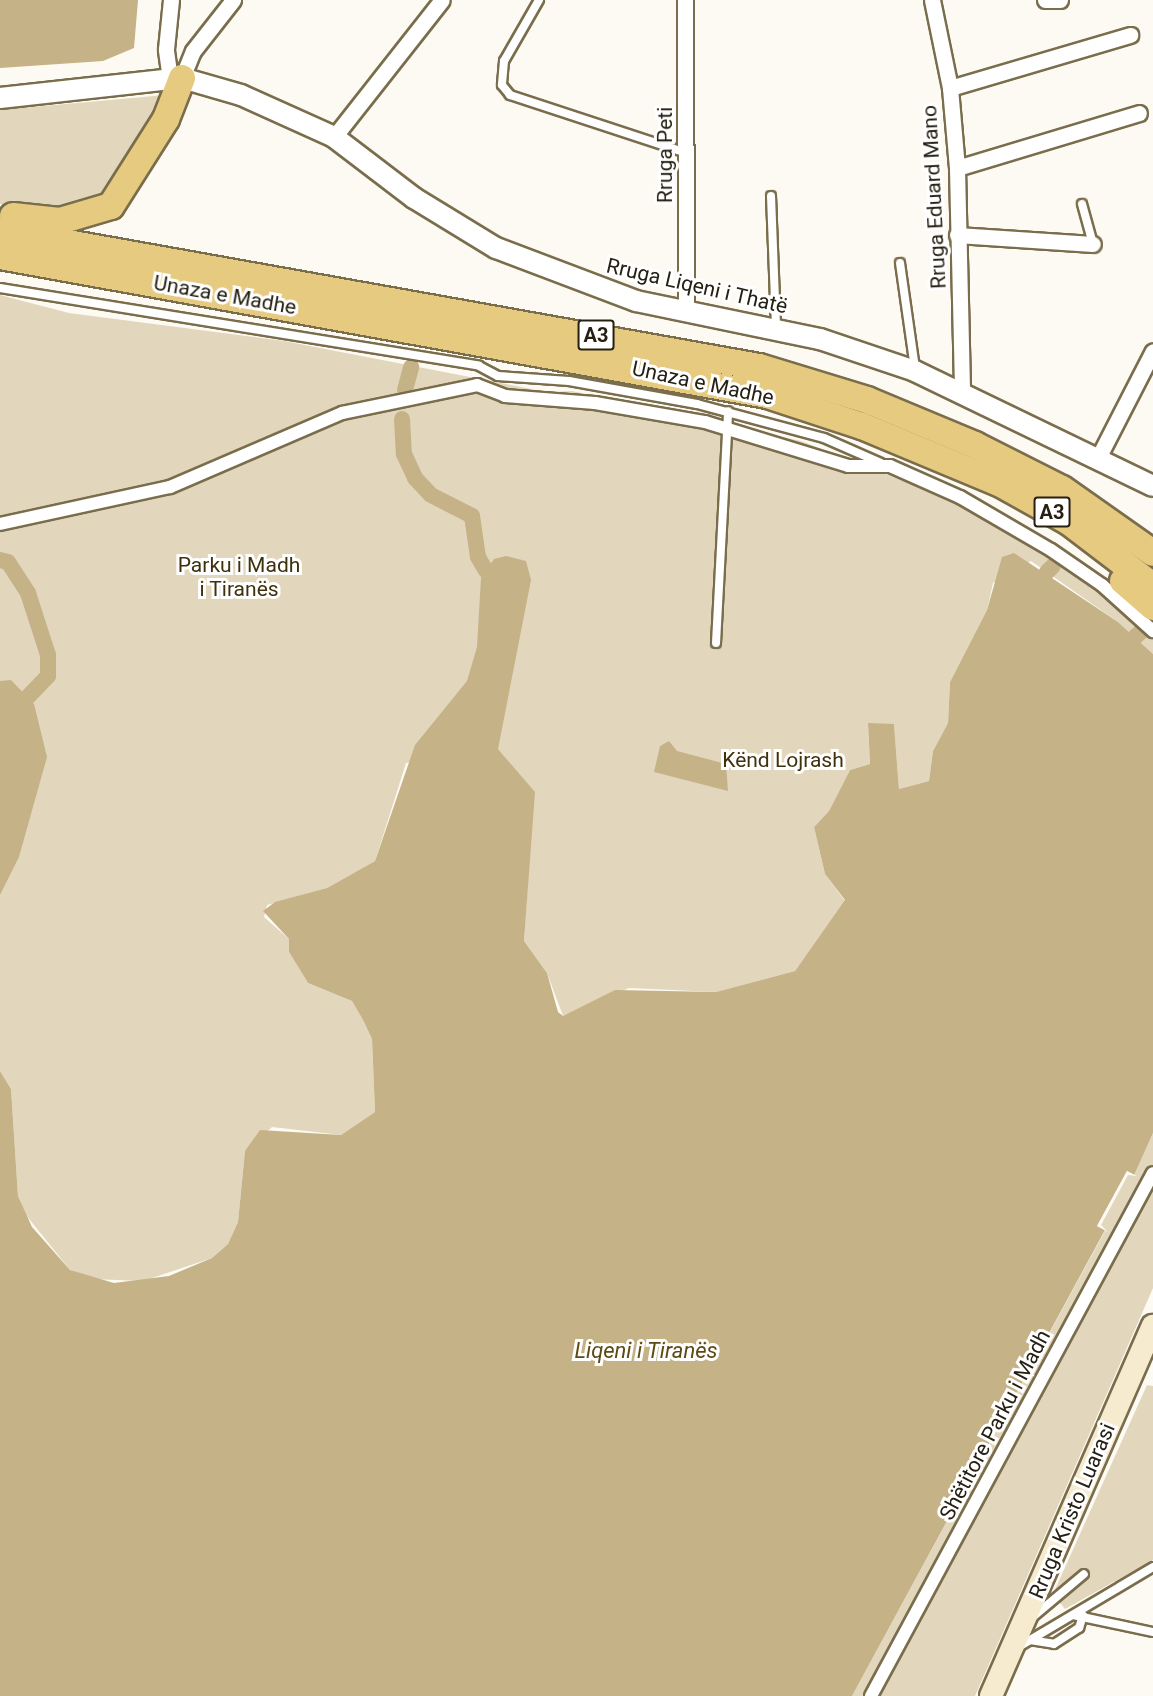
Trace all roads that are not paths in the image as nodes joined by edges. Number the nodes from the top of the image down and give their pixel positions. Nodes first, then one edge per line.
1 (171, 0) edge
2 (233, 0) edge
3 (442, 0) edge
4 (539, 0) edge
5 (685, 0) edge
6 (932, 0) edge
7 (1045, 0) edge
8 (1060, 0) edge
9 (1130, 35) dead end
10 (176, 79) junction
11 (950, 88) junction
12 (0, 98) edge
13 (1139, 113) dead end
14 (334, 137) junction
15 (687, 153) junction
16 (957, 168) junction
17 (771, 195) dead end
18 (1082, 204) dead end
19 (0, 213) edge
20 (0, 231) edge
21 (957, 235) junction
22 (1093, 244) joint
23 (0, 256) edge
24 (900, 263) dead end
25 (0, 288) edge
26 (81, 305) junction
27 (686, 311) junction
28 (80, 314) dead end
29 (776, 329) junction
30 (1153, 351) edge
31 (915, 370) junction
32 (962, 393) junction
33 (728, 411) junction
34 (726, 427) junction
35 (975, 445) junction
36 (940, 458) junction
37 (1098, 458) junction
38 (881, 463) junction
39 (1153, 486) edge
40 (0, 524) edge
41 (1153, 532) edge
42 (1153, 553) edge
43 (1153, 586) edge
44 (1153, 607) edge
45 (1153, 631) edge
46 (717, 643) dead end
47 (1153, 1173) edge
48 (1153, 1326) edge
49 (1153, 1567) edge
50 (1084, 1575) dead end
51 (1073, 1615) junction
52 (1083, 1616) junction
53 (1153, 1632) edge
54 (1023, 1638) junction
55 (871, 1696) edge
56 (991, 1696) edge

1 - 10 street
2 - 10 street
3 - 14 street
4 - 15 lane
5 - 15 street, Rruga Peti
6 - 11 street, Rruga Eduard Mano
7 - 8 street
9 - 11 street
10 - 12 street, Rruga Liqeni i Thatë
10 - 14 street, Rruga Liqeni i Thatë
10 - 19 highway
11 - 16 street, Rruga Eduard Mano
13 - 16 street
14 - 27 street, Rruga Liqeni i Thatë
15 - 27 street, Rruga Peti
16 - 21 street, Rruga Eduard Mano
17 - 29 lane
18 - 22 lane
20 - 35 highway, Unaza e Madhe / A3
21 - 22 street
21 - 32 street, Rruga Eduard Mano
23 - 36 highway, Unaza e Madhe / A3
24 - 31 lane
25 - 26 lane
26 - 28 lane
26 - 33 lane
27 - 29 street, Rruga Liqeni i Thatë
29 - 31 street, Rruga Liqeni i Thatë
30 - 37 street
31 - 32 street, Rruga Liqeni i Thatë
32 - 37 street, Rruga Liqeni i Thatë
33 - 34 lane
33 - 38 lane
34 - 38 street
34 - 40 street
34 - 46 lane
35 - 41 highway
35 - 42 highway, Unaza e Madhe / A3
36 - 43 highway, Unaza e Madhe / A3
36 - 44 highway
37 - 39 street, Rruga Liqeni i Thatë
38 - 45 street
47 - 55 street, Shëtitore Parku i Madh
48 - 54 main road, Rruga Kristo Luarasi
49 - 51 lane
50 - 54 lane
51 - 52 lane
51 - 54 lane
52 - 53 lane
52 - 54 lane
54 - 56 main road, Rruga Kristo Luarasi

